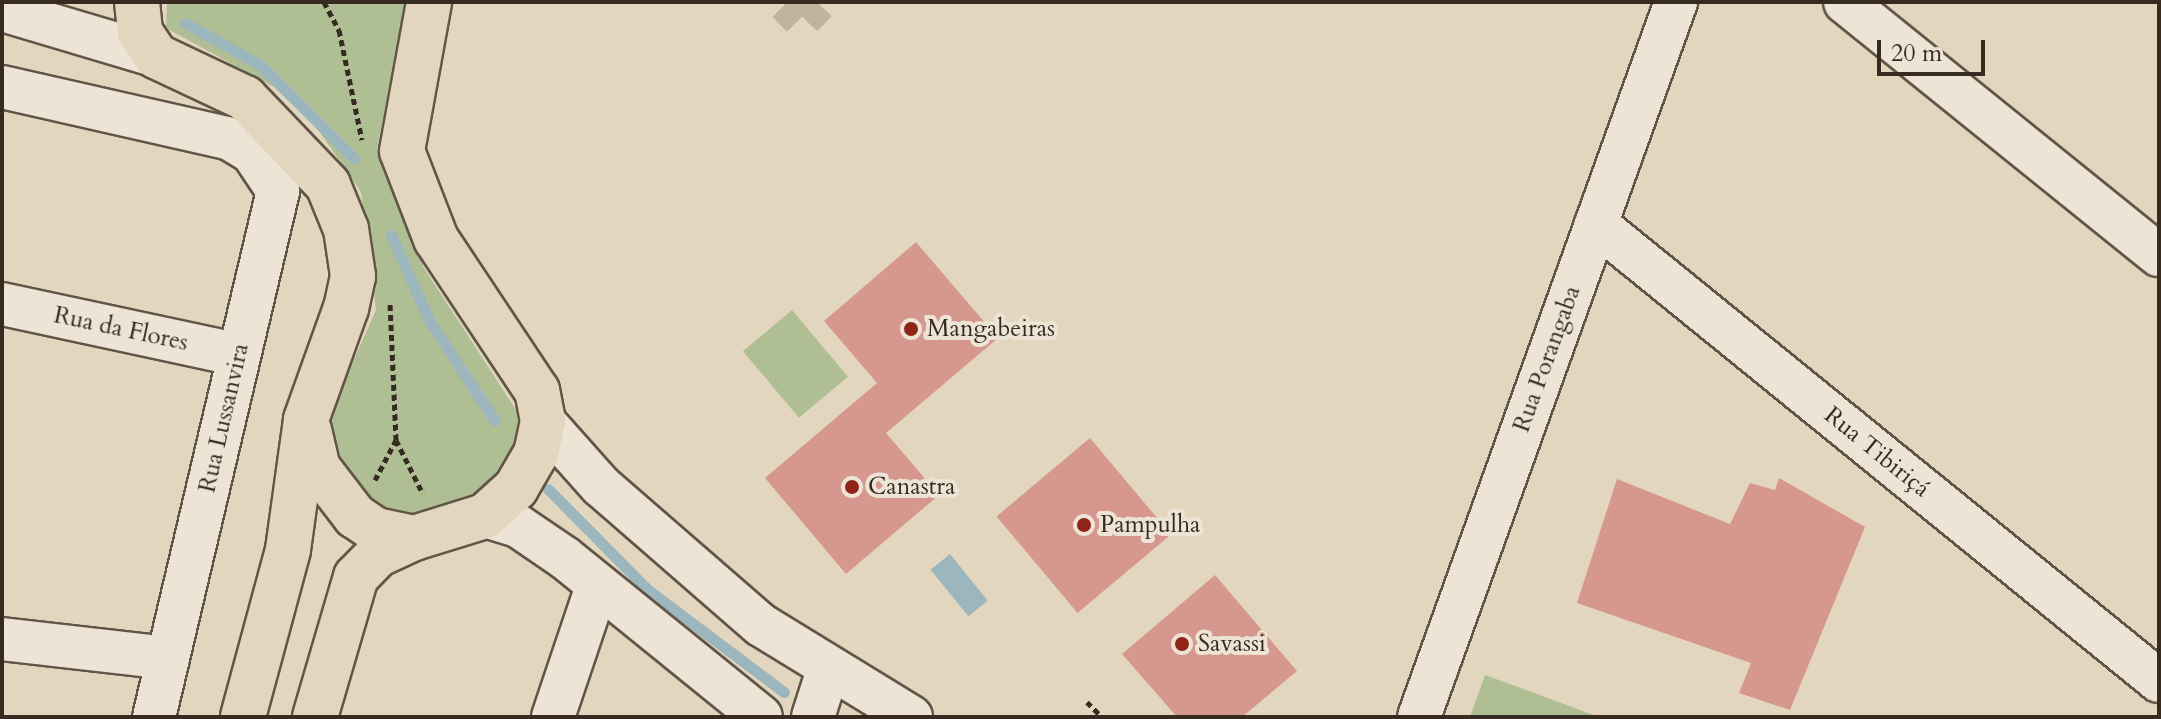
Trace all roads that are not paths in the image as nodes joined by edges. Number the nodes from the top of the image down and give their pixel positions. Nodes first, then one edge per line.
1 (137, 2) edge
2 (1676, 2) edge
3 (1845, 2) edge
4 (433, 8) edge
5 (2, 10) edge
6 (156, 56) junction
7 (2, 87) edge
8 (1596, 224) junction
9 (2159, 255) edge
10 (2, 304) edge
11 (239, 355) junction
12 (306, 420) junction
13 (543, 421) junction
14 (485, 516) junction
15 (428, 536) junction
16 (597, 586) junction
17 (2, 639) edge
18 (168, 658) junction
19 (828, 670) junction
20 (2159, 681) edge
21 (154, 717) edge
22 (243, 717) edge
23 (315, 717) edge
24 (553, 717) edge
25 (761, 717) edge
26 (813, 717) edge
27 (911, 717) edge
28 (1419, 717) edge

1 - 6 main road
2 - 8 street, Rua Porangaba
3 - 9 street
4 - 13 main road
5 - 6 street
6 - 12 main road
7 - 11 street, Rua Lussanvira
8 - 20 street, Rua Tibiriçá
8 - 28 street, Rua Porangaba
10 - 11 street, Rua da Flores
11 - 18 street, Rua Lussanvira
12 - 15 main road
12 - 22 main road
13 - 14 main road
13 - 19 street
14 - 15 main road
14 - 16 street
15 - 23 main road
16 - 24 street
16 - 25 street
17 - 18 street
18 - 21 street, Rua Lussanvira
19 - 26 street
19 - 27 street

